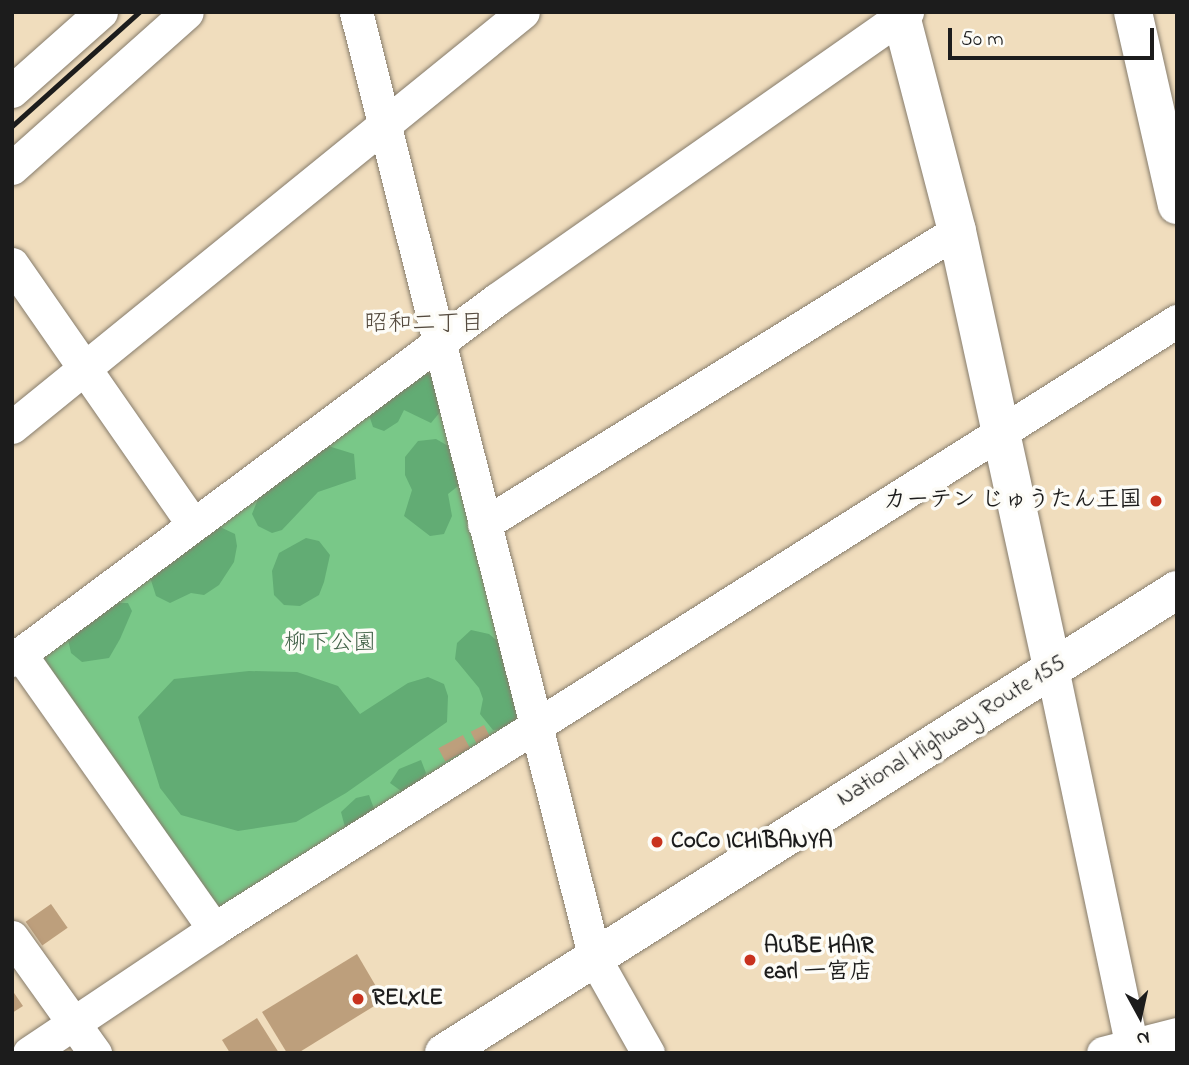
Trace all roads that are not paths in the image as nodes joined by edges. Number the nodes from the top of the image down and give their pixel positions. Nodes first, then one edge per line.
1 (102, 12) edge
2 (187, 12) edge
3 (356, 12) edge
4 (523, 12) edge
5 (1133, 12) edge
6 (903, 14) edge
7 (12, 91) edge
8 (382, 123) junction
9 (12, 168) edge
10 (1177, 205) edge
11 (957, 231) junction
12 (12, 264) edge
13 (1177, 321) edge
14 (437, 345) junction
15 (85, 368) junction
16 (12, 427) edge
17 (1000, 434) junction
18 (192, 523) junction
19 (484, 524) junction
20 (1177, 590) edge
21 (16, 657) edge
22 (1052, 668) junction
23 (539, 726) junction
24 (214, 929) junction
25 (12, 937) edge
26 (595, 959) junction
27 (75, 1024) junction
28 (1177, 1034) edge
29 (1122, 1050) edge
30 (29, 1053) edge
31 (96, 1053) edge
32 (444, 1053) edge
33 (648, 1053) edge

1 - 7 street
2 - 9 street
3 - 8 street
4 - 8 street
5 - 10 main road
6 - 11 main road
6 - 14 street
8 - 14 street
8 - 15 street
11 - 17 main road
11 - 19 street
12 - 15 street
13 - 17 street
14 - 18 street
14 - 19 street
15 - 16 street
15 - 18 street
17 - 22 main road
17 - 23 street
18 - 21 street
19 - 23 street
20 - 22 main road, National Highway Route 155
21 - 24 street
22 - 26 main road, National Highway Route 155
22 - 29 street
23 - 24 street
23 - 26 street
24 - 27 street
25 - 27 street
26 - 32 main road, National Highway Route 155
26 - 33 street
27 - 30 street
27 - 31 street
28 - 29 street

